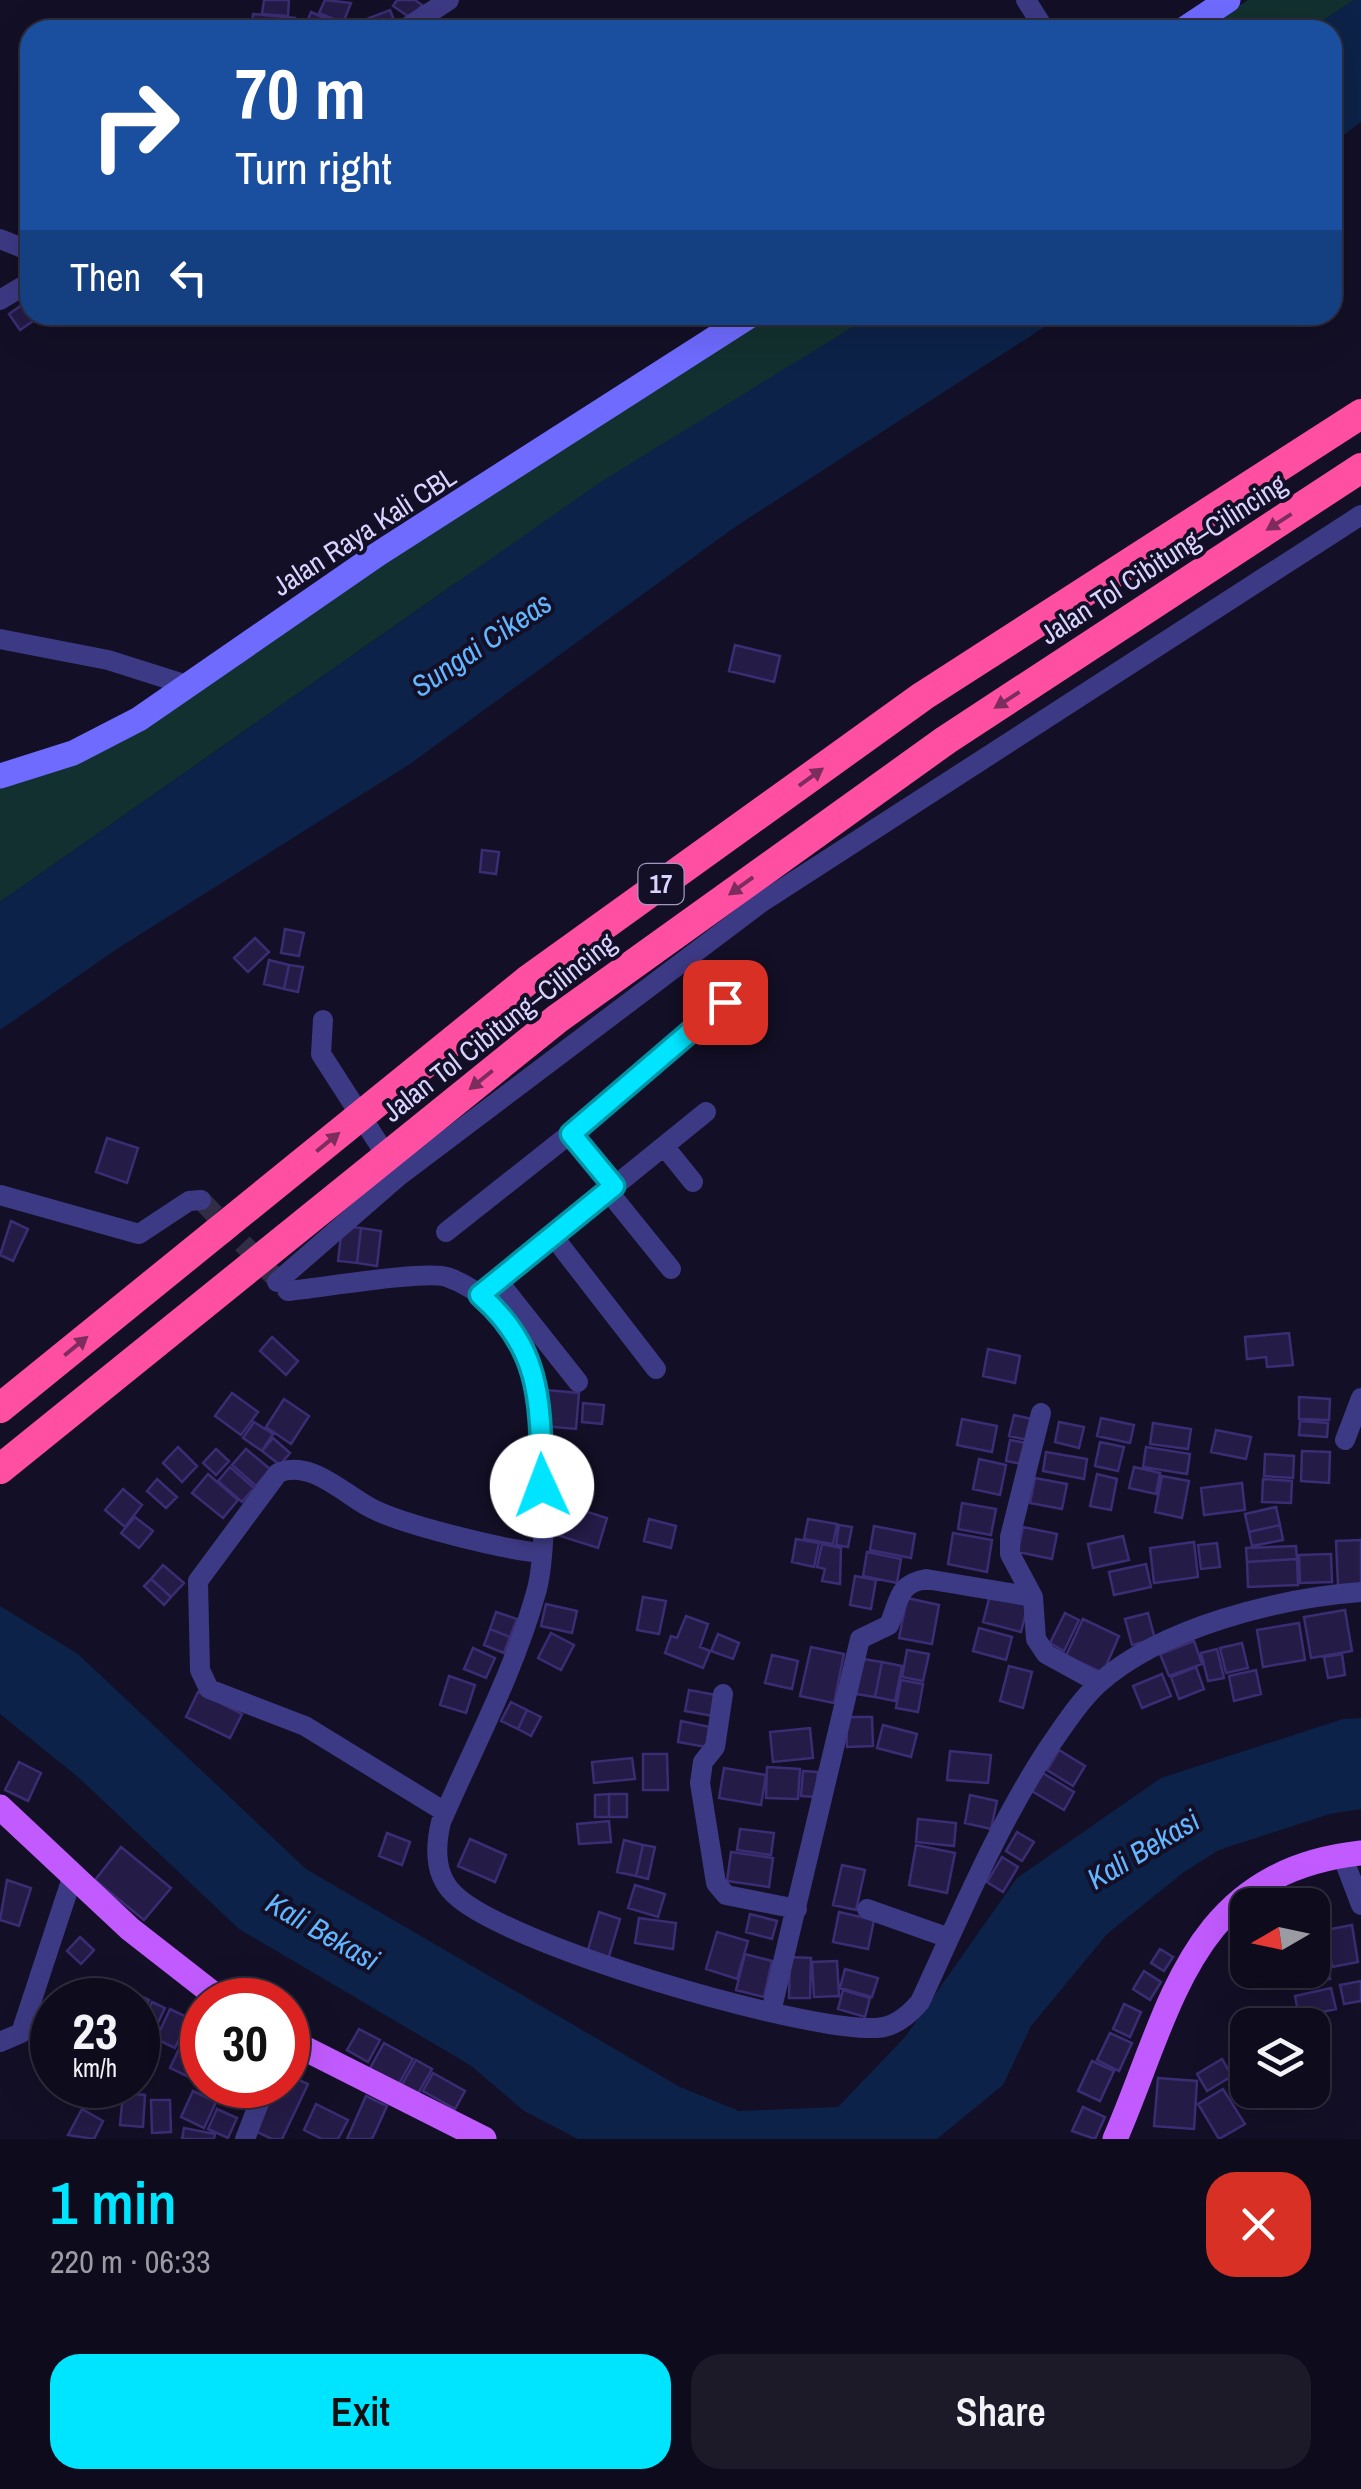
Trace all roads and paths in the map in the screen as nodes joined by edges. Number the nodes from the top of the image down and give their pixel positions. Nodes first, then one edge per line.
1 (449, 0) edge
2 (1228, 0) edge
3 (418, 20) edge
4 (1197, 20) edge
5 (735, 325) edge
6 (1361, 414) edge
7 (1361, 468) edge
8 (1361, 515) edge
9 (0, 639) edge
10 (186, 685) junction
11 (0, 776) edge
12 (725, 1002) dead end
13 (322, 1020) dead end
14 (706, 1112) dead end
15 (571, 1134) junction
16 (664, 1146) junction
17 (400, 1176) junction
18 (693, 1182) dead end
19 (611, 1189) junction
20 (0, 1195) edge
21 (201, 1200) dead end
22 (446, 1232) dead end
23 (553, 1236) junction
24 (671, 1269) dead end
25 (498, 1281) junction
26 (480, 1295) junction
27 (656, 1369) dead end
28 (578, 1382) dead end
29 (1361, 1398) edge
30 (0, 1408) edge
31 (1042, 1412) dead end
32 (1345, 1440) dead end
33 (0, 1469) edge
34 (542, 1554) junction
35 (1361, 1592) edge
36 (1032, 1597) junction
37 (1099, 1683) junction
38 (723, 1694) dead end
39 (0, 1807) edge
40 (445, 1812) junction
41 (1351, 1854) edge
42 (73, 1875) junction
43 (1361, 1905) edge
44 (797, 1908) junction
45 (866, 1909) dead end
46 (948, 1938) junction
47 (188, 1978) edge
48 (771, 2012) junction
49 (0, 2042) edge
50 (310, 2053) edge
51 (257, 2108) edge
52 (245, 2139) edge
53 (484, 2139) edge
54 (1114, 2139) edge

1 - 3 street
2 - 4 street
5 - 10 street, Jalan Raya Kali CBL
30 -> 6 highway, Jalan Tol Cibitung–Cilincing / 17, bridge
7 -> 33 highway, Jalan Tol Cibitung–Cilincing / 17, bridge
8 - 17 street
9 - 10 street
10 - 11 street, Jalan Raya Kali CBL
12 - 15 street
13 - 17 street
14 - 16 street
15 - 19 street
15 - 22 street
16 - 18 street
16 - 19 street
17 - 26 street
19 - 23 street
19 - 24 street
20 - 21 street
23 - 25 street
23 - 27 street
25 - 26 street
25 - 28 street
26 - 34 street
29 - 32 street
31 - 36 street
34 - 40 street
34 - 40 street
35 - 37 street
36 - 37 street
36 - 44 street
37 - 46 street
38 - 44 street
39 - 42 main road
40 - 48 street
41 - 43 street
41 - 54 main road
42 - 47 main road
42 - 49 street
44 - 48 street
45 - 46 street
46 - 48 street
50 - 53 main road
51 - 52 street

